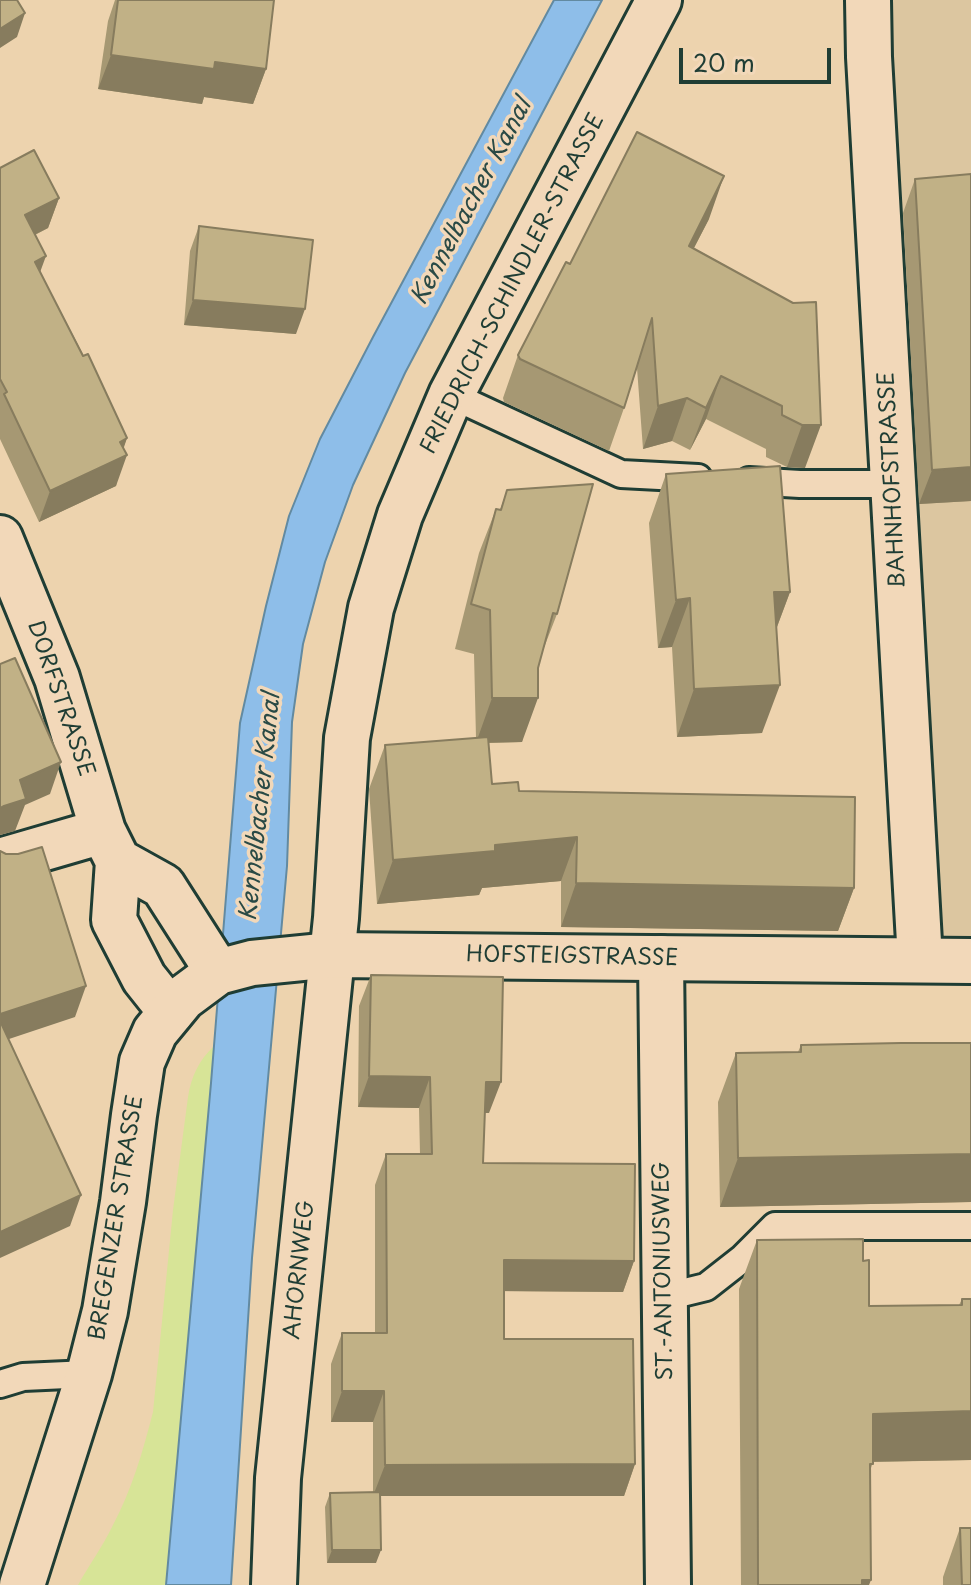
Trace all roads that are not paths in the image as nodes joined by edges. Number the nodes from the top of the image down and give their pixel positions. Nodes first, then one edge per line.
1 (659, 0) edge
2 (868, 0) edge
3 (451, 395) junction
4 (893, 484) junction
5 (0, 538) edge
6 (110, 846) junction
7 (0, 861) edge
8 (332, 955) junction
9 (661, 958) junction
10 (920, 960) junction
11 (971, 961) edge
12 (218, 972) junction
13 (177, 1005) junction
14 (971, 1226) edge
15 (665, 1297) junction
16 (89, 1374) junction
17 (0, 1384) edge
18 (22, 1585) edge
19 (274, 1585) edge
20 (668, 1585) edge

1 - 3 street, FRIEDRICH-SCHINDLER-STRASSE
2 - 4 street, BAHNHOFSTRASSE
3 - 4 lane
3 - 8 street, FRIEDRICH-SCHINDLER-STRASSE
4 - 10 street, BAHNHOFSTRASSE
5 - 6 street, DORFSTRASSE
6 - 7 street
6 - 12 street
6 - 13 street, DORFSTRASSE
8 - 9 street, HOFSTEIGSTRASSE
8 - 12 street, HOFSTEIGSTRASSE
8 - 19 street, AHORNWEG
9 - 10 street, HOFSTEIGSTRASSE
9 - 15 street, ST.-ANTONIUSWEG
10 - 11 street, HOFSTEIGSTRASSE
12 - 13 street, HOFSTEIGSTRASSE
13 - 16 street, BREGENZER STRASSE
14 - 15 lane
15 - 20 street, ST.-ANTONIUSWEG
16 - 17 lane
16 - 18 street, BREGENZER STRASSE

